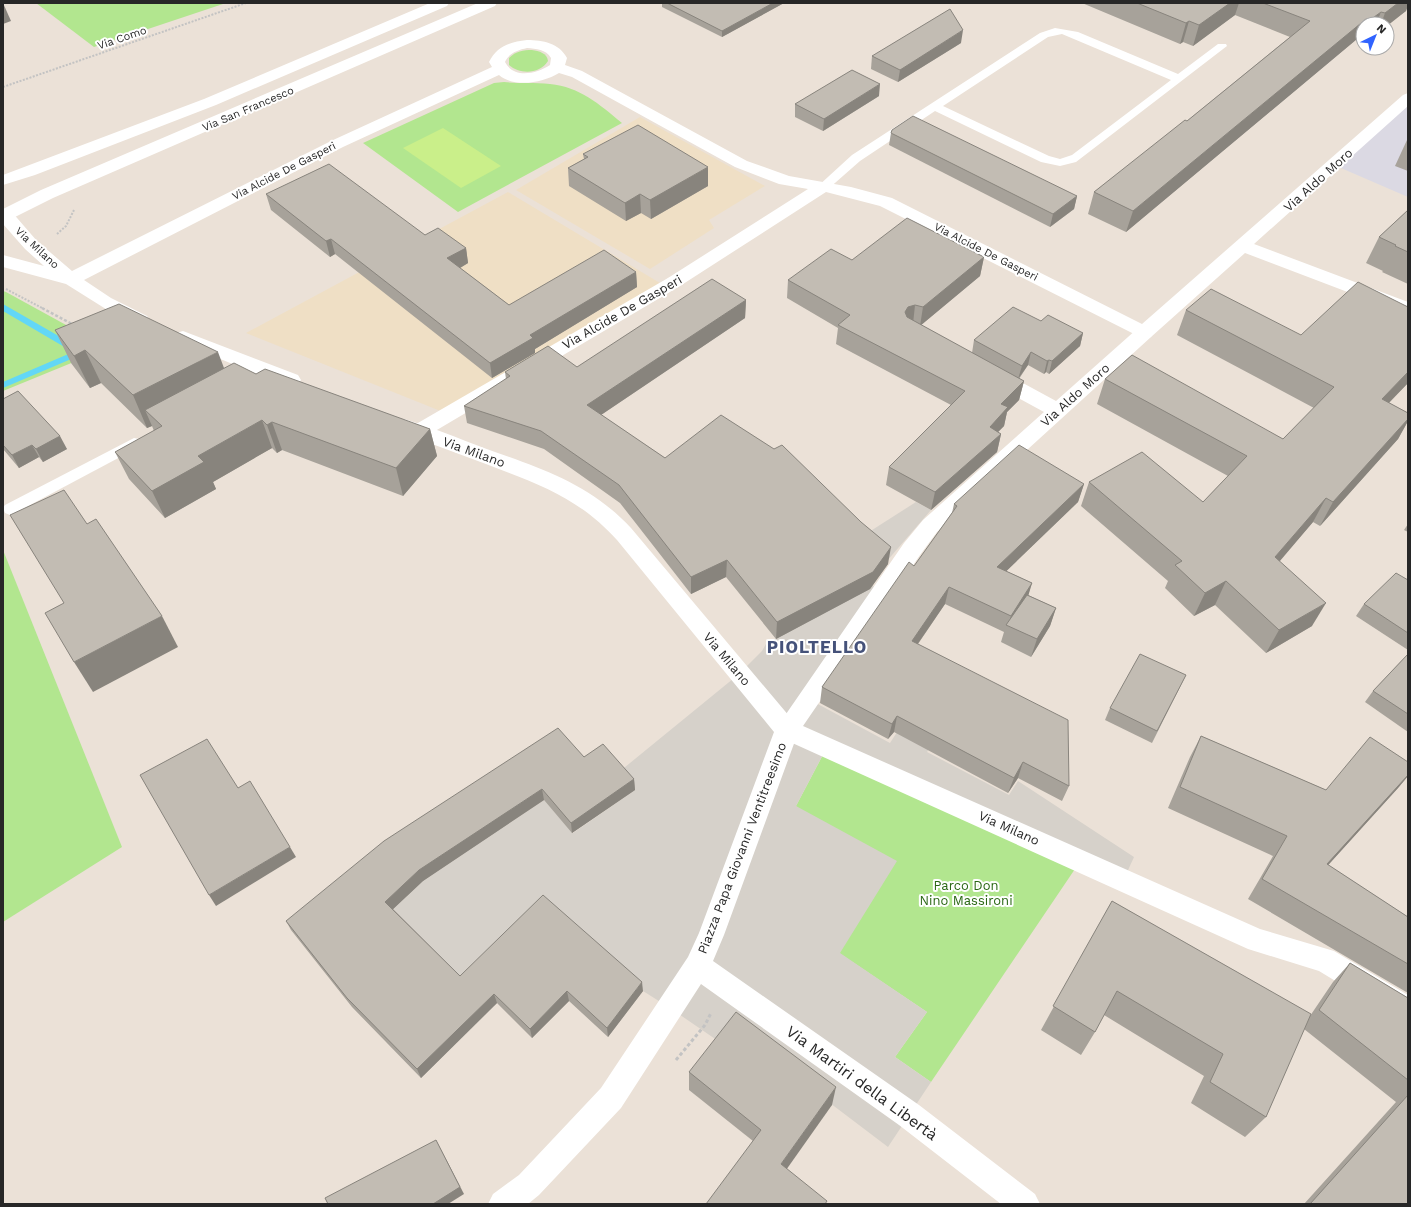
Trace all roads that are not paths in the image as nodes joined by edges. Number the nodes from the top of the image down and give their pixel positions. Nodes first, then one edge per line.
1 (442, 3) edge
2 (490, 3) edge
3 (1222, 46) dead end
4 (557, 66) junction
5 (500, 69) junction
6 (1179, 78) junction
7 (1408, 98) edge
8 (935, 107) junction
9 (3, 180) edge
10 (823, 187) junction
11 (4, 214) edge
12 (1243, 246) junction
13 (3, 261) edge
14 (71, 279) junction
15 (1408, 309) edge
16 (1144, 333) junction
17 (982, 369) edge
18 (310, 388) edge
19 (1058, 410) junction
20 (389, 420) edge
21 (418, 432) junction
22 (149, 435) edge
23 (10, 509) dead end
24 (787, 730) junction
25 (697, 966) junction
26 (1408, 1010) edge
27 (503, 1204) edge
28 (1025, 1204) edge

1 - 9 street, Via San Francesco
2 - 11 street, Via San Francesco
3 - 6 lane
4 - 5 street
4 - 5 street
4 - 10 street, Via Alcide De Gasperi
5 - 14 street, Via Alcide De Gasperi
6 - 8 lane
6 - 8 lane
7 - 12 street, Via Aldo Moro
8 - 10 lane
10 - 16 street, Via Alcide De Gasperi
10 - 21 street, Via Alcide De Gasperi
11 - 14 street, Via Milano
12 - 15 street
12 - 16 street, Via Aldo Moro
13 - 14 street, Via Milano
14 - 18 street, Via Milano
16 - 19 street, Via Aldo Moro
17 - 19 street
19 - 24 street, Via Aldo Moro
20 - 21 street, Via Milano
21 - 24 street, Via Milano
22 - 23 lane
24 - 25 street, Piazza Papa Giovanni Ventitreesimo
24 - 26 street, Via Milano
25 - 27 street, Piazza Papa Giovanni Ventitreesimo
25 - 28 street, Via Martiri della Libertà

